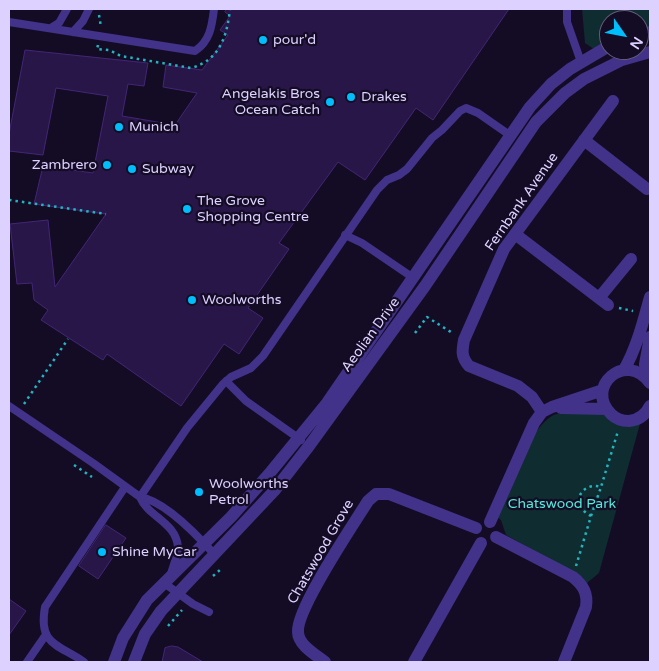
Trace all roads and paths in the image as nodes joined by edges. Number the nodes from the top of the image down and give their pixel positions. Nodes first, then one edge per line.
1 (67, 9) edge
2 (89, 9) edge
3 (214, 9) edge
4 (567, 9) edge
5 (9, 22) edge
6 (51, 28) junction
7 (73, 32) junction
8 (599, 52) edge
9 (650, 52) edge
10 (581, 62) junction
11 (613, 101) dead end
12 (511, 136) junction
13 (584, 140) junction
14 (647, 189) dead end
15 (9, 200) edge
16 (106, 214) dead end
17 (515, 234) junction
18 (345, 236) junction
19 (631, 259) dead end
20 (412, 277) junction
21 (650, 297) edge
22 (415, 333) dead end
23 (453, 333) dead end
24 (650, 338) edge
25 (68, 339) dead end
26 (624, 370) junction
27 (648, 380) edge
28 (226, 381) junction
29 (603, 390) junction
30 (9, 406) edge
31 (650, 408) edge
32 (606, 409) junction
33 (547, 410) junction
34 (19, 413) junction
35 (622, 420) junction
36 (299, 438) junction
37 (309, 446) junction
38 (68, 461) dead end
39 (97, 481) dead end
40 (601, 486) junction
41 (125, 487) junction
42 (140, 497) junction
43 (591, 516) junction
44 (490, 522) junction
45 (476, 528) junction
46 (496, 538) junction
47 (481, 543) junction
48 (204, 544) junction
49 (215, 556) junction
50 (221, 569) dead end
51 (572, 577) junction
52 (167, 579) junction
53 (210, 580) dead end
54 (178, 593) junction
55 (190, 601) junction
56 (209, 612) dead end
57 (166, 629) dead end
58 (46, 636) junction
59 (27, 662) edge
60 (84, 662) edge
61 (114, 662) edge
62 (134, 662) edge
63 (325, 662) edge
64 (414, 662) edge
65 (564, 662) edge

1 - 6 lane
2 - 7 lane
3 - 7 lane
4 - 10 lane
5 - 6 lane
6 - 7 lane
8 - 10 street, Aeolian Drive
9 - 37 street, Aeolian Drive
10 - 12 street, Aeolian Drive
11 - 13 street, Fernbank Avenue
12 - 18 lane
12 - 20 street, Aeolian Drive
13 - 14 street
13 - 17 street, Fernbank Avenue
15 - 16 path
17 - 19 street
17 - 33 street, Fernbank Avenue
18 - 20 lane
18 - 28 lane
20 - 36 street, Aeolian Drive
21 - 26 street
22 - 23 path
24 - 27 street
25 - 34 path
26 - 27 street
26 - 29 street
28 - 36 lane
28 - 42 lane
29 - 32 street
29 - 33 street
30 - 34 lane
31 - 35 street
32 - 33 street
32 - 35 street
33 - 44 street
34 - 41 lane
35 - 40 path
36 - 37 lane
36 - 48 street, Aeolian Drive
37 - 49 street, Aeolian Drive
38 - 39 path
40 - 43 path
40 - 43 path
41 - 42 lane
41 - 58 lane
42 - 48 lane
42 - 52 lane
43 - 51 path
44 - 45 street
44 - 46 street
45 - 47 street
45 - 63 street, Chatswood Grove
46 - 47 street
46 - 51 street
47 - 64 street
48 - 49 lane
48 - 52 street, Aeolian Drive
49 - 54 street, Aeolian Drive
50 - 53 path
51 - 65 street
52 - 54 lane
52 - 61 street, Aeolian Drive
54 - 55 lane
54 - 62 street, Aeolian Drive
55 - 56 lane
55 - 57 path
58 - 59 lane
58 - 60 lane

